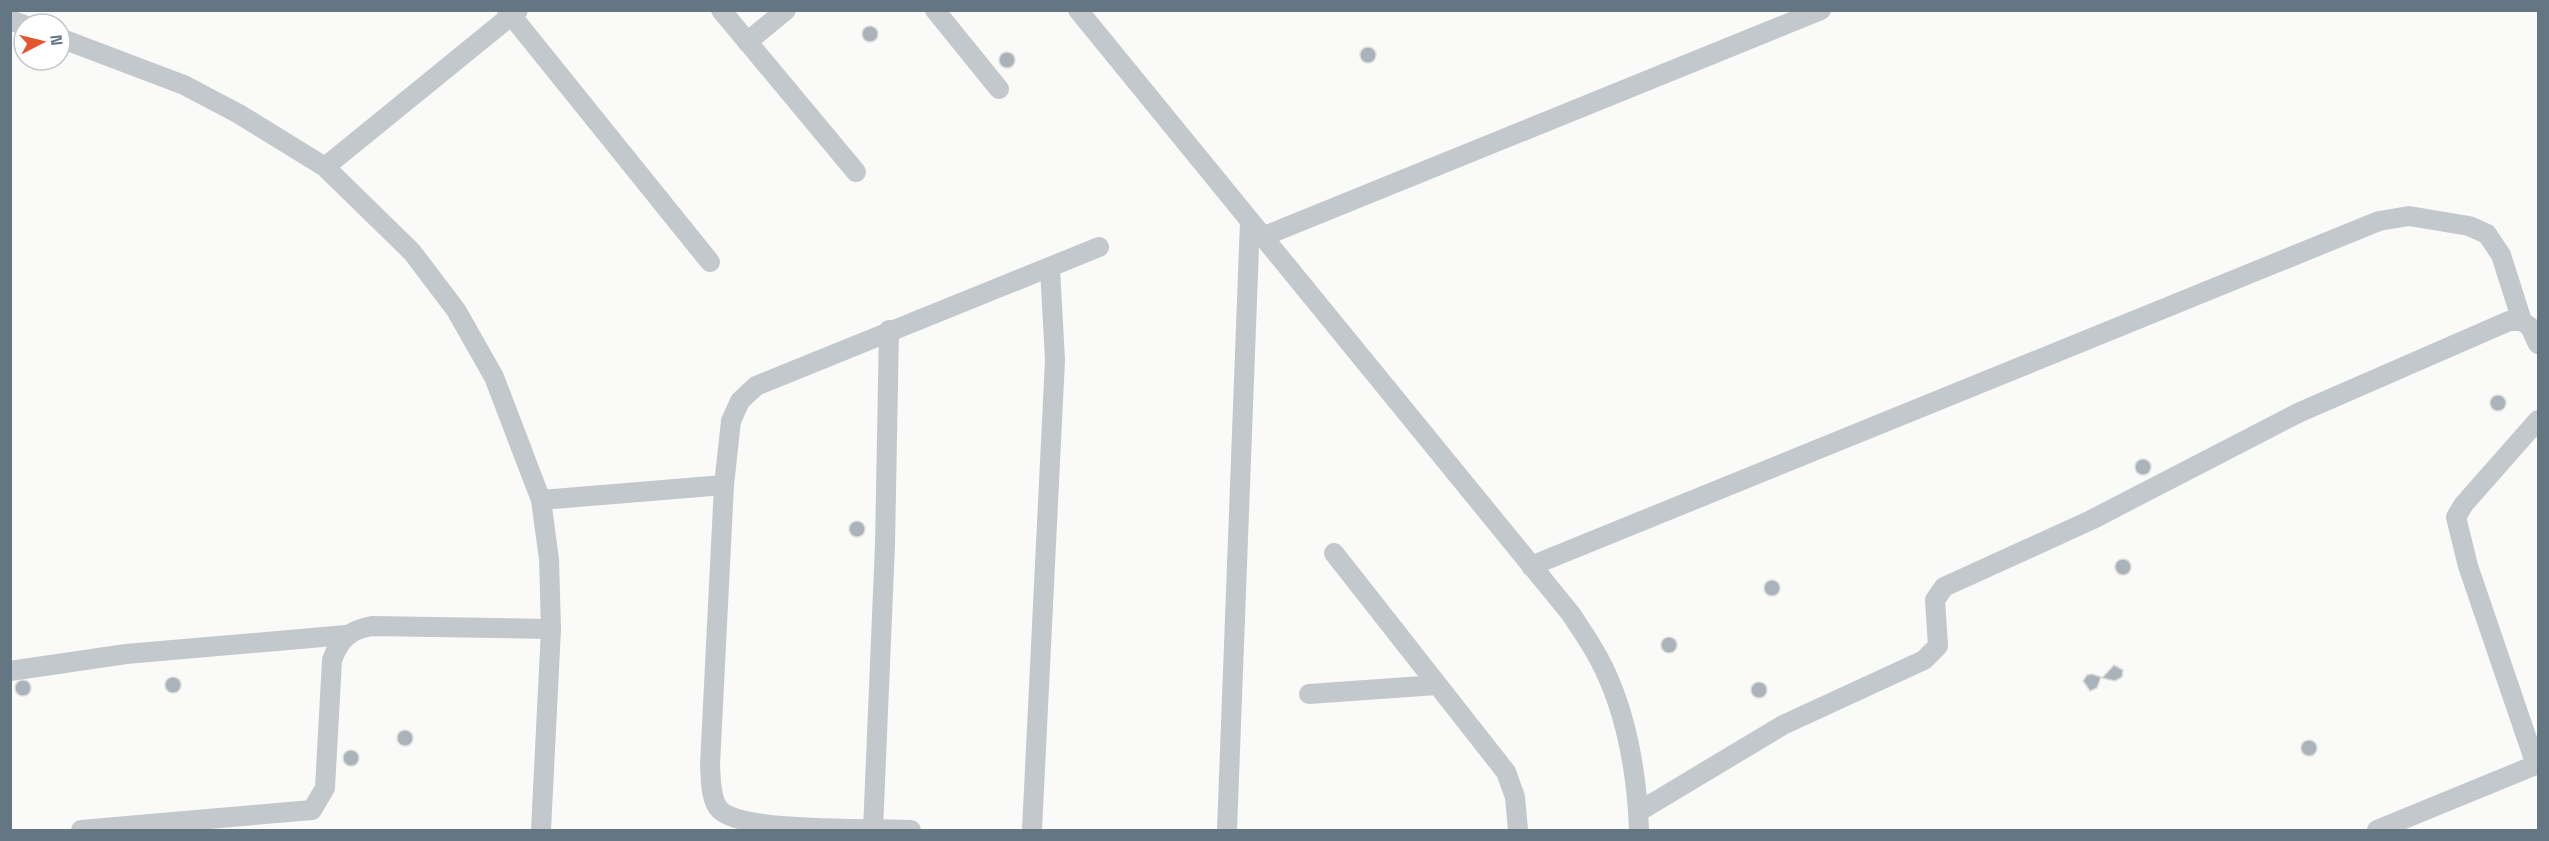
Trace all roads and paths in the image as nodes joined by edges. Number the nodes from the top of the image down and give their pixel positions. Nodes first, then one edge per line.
1 (721, 10) edge
2 (786, 10) edge
3 (935, 10) edge
4 (1077, 10) edge
5 (1821, 10) edge
6 (512, 12) edge
7 (747, 42) junction
8 (72, 43) edge
9 (999, 89) dead end
10 (325, 167) junction
11 (856, 172) dead end
12 (1250, 221) junction
13 (1262, 237) junction
14 (1099, 247) dead end
15 (710, 262) dead end
16 (1050, 268) junction
17 (2522, 321) junction
18 (889, 330) junction
19 (2538, 344) edge
20 (2538, 420) edge
21 (724, 484) junction
22 (541, 500) junction
23 (1334, 553) dead end
24 (1531, 566) junction
25 (550, 629) junction
26 (346, 635) junction
27 (10, 671) edge
28 (1436, 686) junction
29 (1309, 694) dead end
30 (2537, 765) edge
31 (1638, 821) edge
32 (873, 829) edge
33 (81, 831) edge
34 (541, 831) edge
35 (911, 831) edge
36 (1032, 831) edge
37 (1227, 831) edge
38 (1518, 831) edge
39 (2377, 831) edge

1 - 7 street
2 - 7 street
3 - 9 street
4 - 12 street
5 - 13 street
6 - 10 street
6 - 15 street
7 - 11 street
8 - 10 street
10 - 22 street
12 - 13 street
12 - 37 street
13 - 24 street
14 - 16 street
16 - 18 street
16 - 36 street
17 - 19 street
17 - 24 street
17 - 31 street
18 - 21 street
18 - 32 street
20 - 30 street
21 - 22 street
21 - 32 street
22 - 25 street
23 - 28 street
24 - 31 street
25 - 26 street
25 - 34 street
26 - 27 street
26 - 33 street
28 - 29 street
28 - 38 street
30 - 39 street
32 - 35 street

